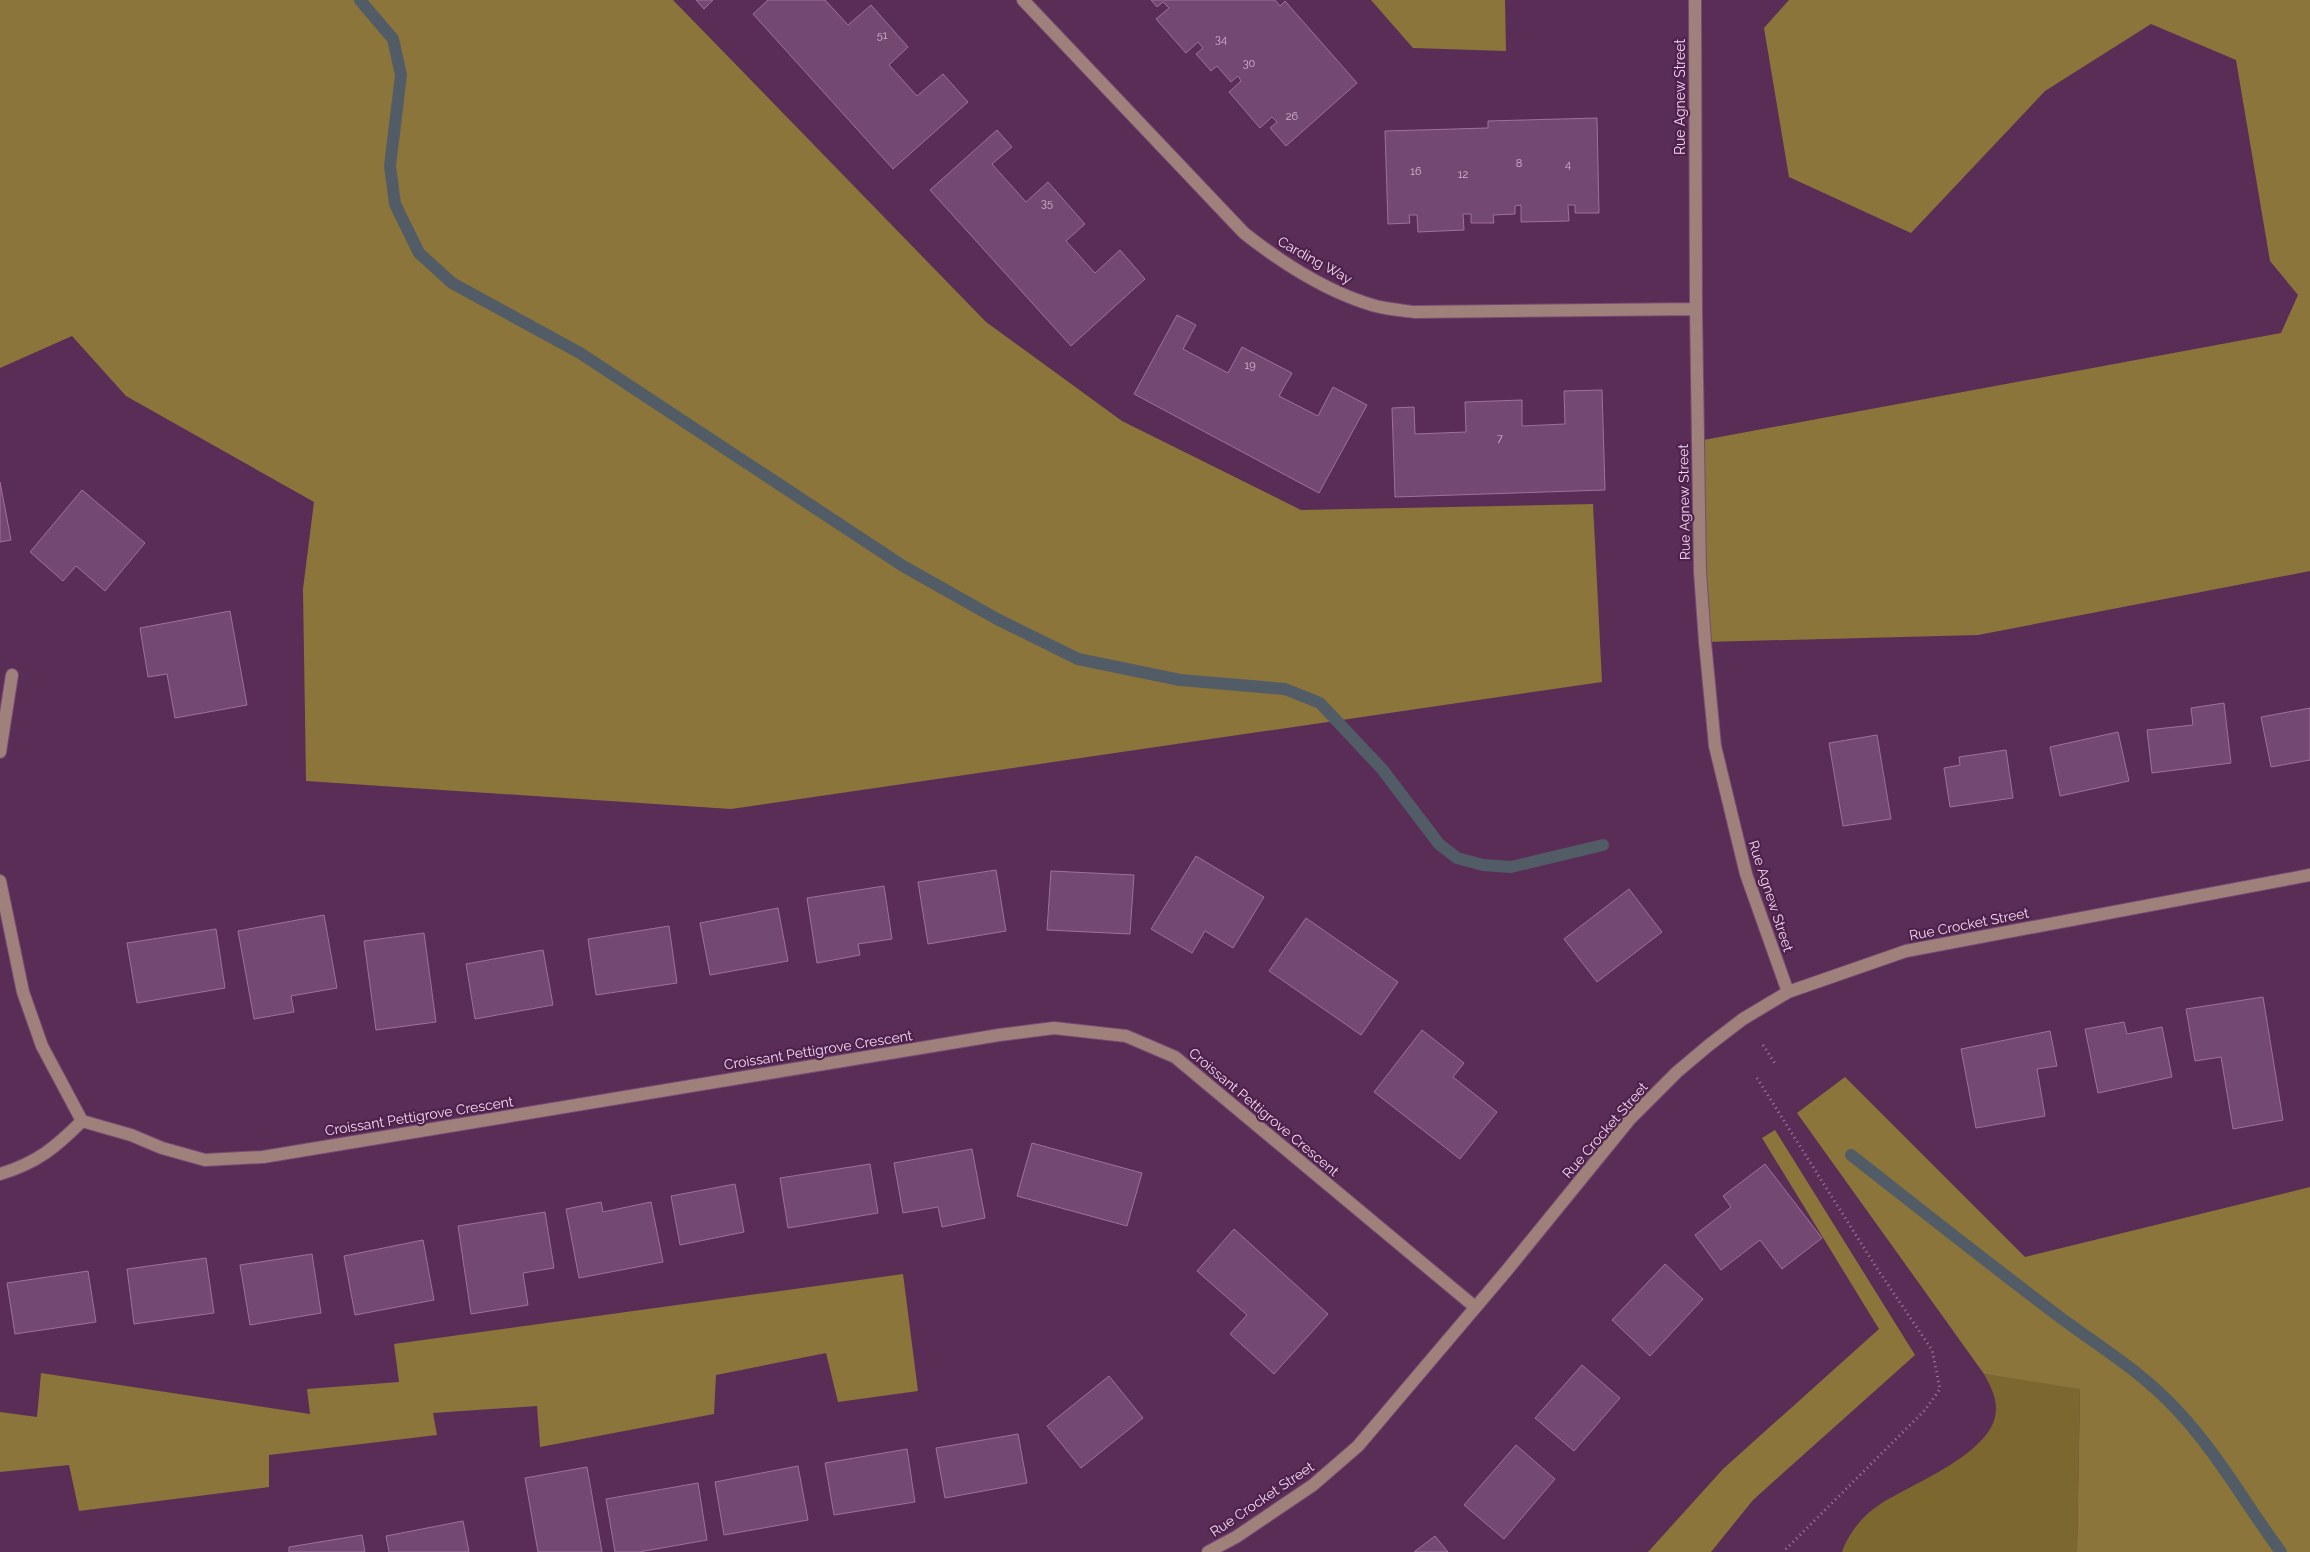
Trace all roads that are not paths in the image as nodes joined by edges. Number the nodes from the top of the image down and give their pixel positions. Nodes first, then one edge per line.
1 (1023, 0) edge
2 (1695, 0) edge
3 (1696, 309) junction
4 (12, 675) dead end
5 (0, 752) edge
6 (2310, 875) edge
7 (0, 881) edge
8 (1788, 992) junction
9 (82, 1120) junction
10 (0, 1174) edge
11 (1475, 1307) junction
12 (1208, 1552) edge

1 - 3 street, Carding Way
2 - 3 street, Rue Agnew Street
3 - 8 street, Rue Agnew Street
4 - 5 street
6 - 8 street, Rue Crocket Street
7 - 9 street
8 - 11 street, Rue Crocket Street
9 - 10 street
9 - 11 street, Croissant Pettigrove Crescent
11 - 12 street, Rue Crocket Street

